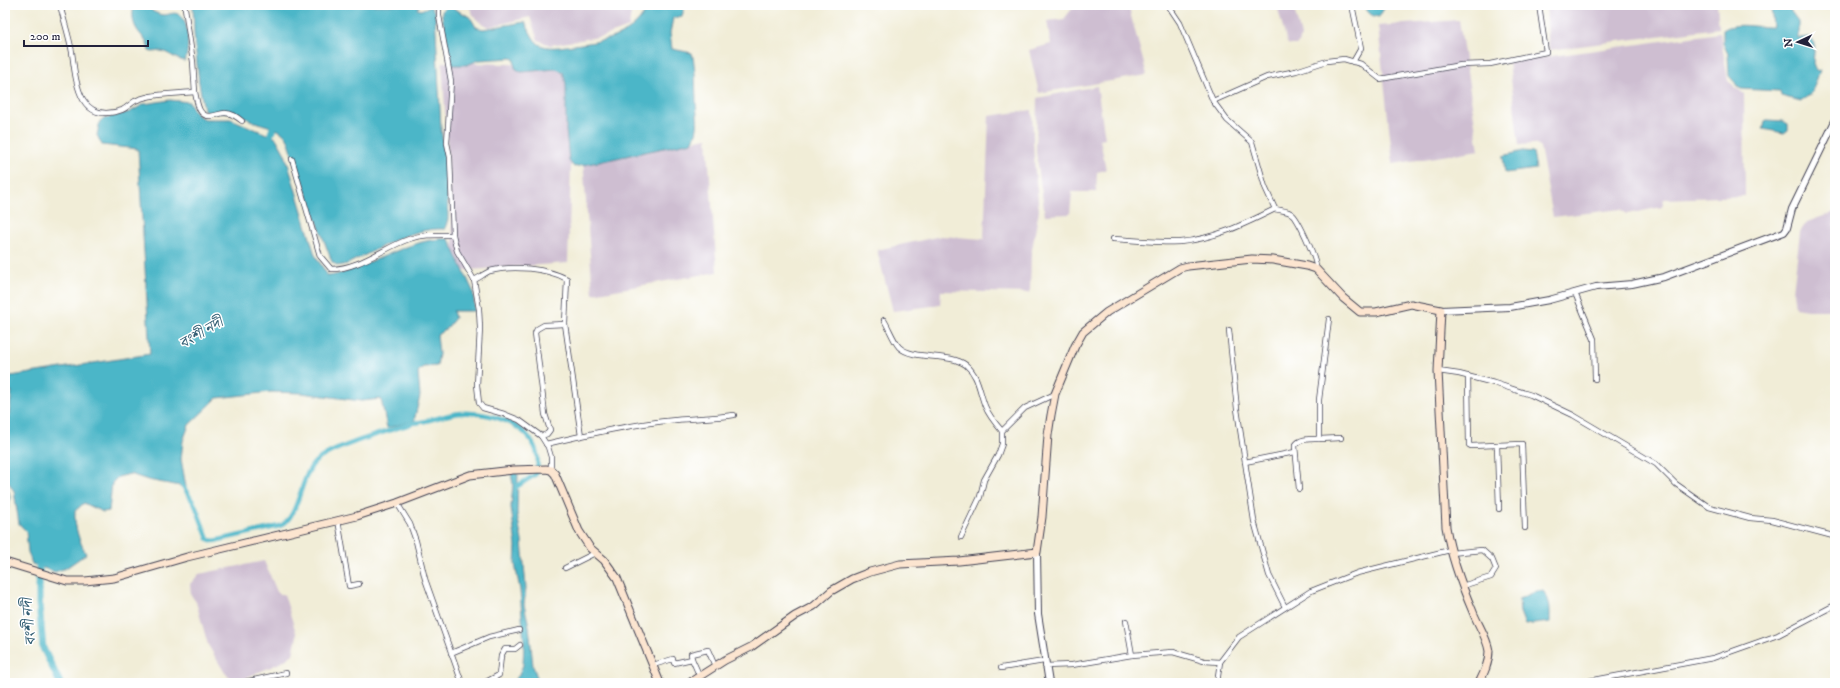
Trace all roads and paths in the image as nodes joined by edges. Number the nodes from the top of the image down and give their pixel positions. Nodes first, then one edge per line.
1 (60, 5) edge
2 (441, 5) edge
3 (1168, 5) edge
4 (1352, 5) edge
5 (1539, 5) edge
6 (185, 8) dead end
7 (1353, 62) junction
8 (195, 92) junction
9 (1213, 100) junction
10 (242, 121) dead end
11 (1835, 121) edge
12 (292, 159) dead end
13 (1275, 209) junction
14 (453, 235) junction
15 (1113, 239) dead end
16 (1316, 268) junction
17 (474, 280) junction
18 (1575, 293) junction
19 (1441, 310) junction
20 (1329, 319) dead end
21 (884, 320) dead end
22 (564, 324) junction
23 (1229, 330) dead end
24 (1438, 368) junction
25 (1468, 376) junction
26 (1595, 379) dead end
27 (1056, 394) junction
28 (734, 415) dead end
29 (1002, 431) junction
30 (541, 436) junction
31 (581, 436) junction
32 (1319, 438) junction
33 (1340, 438) dead end
34 (546, 444) junction
35 (1497, 445) junction
36 (1295, 452) junction
37 (1245, 462) junction
38 (549, 470) junction
39 (1299, 489) dead end
40 (397, 503) junction
41 (1500, 509) dead end
42 (338, 520) junction
43 (1525, 528) dead end
44 (961, 537) dead end
45 (1835, 539) edge
46 (1037, 552) junction
47 (1451, 552) junction
48 (595, 553) junction
49 (5, 562) edge
50 (565, 568) dead end
51 (359, 584) dead end
52 (1462, 586) junction
53 (1835, 605) edge
54 (1285, 607) junction
55 (1126, 621) dead end
56 (519, 630) dead end
57 (520, 645) dead end
58 (451, 653) junction
59 (1132, 655) junction
60 (692, 659) junction
61 (1220, 662) junction
62 (1045, 664) junction
63 (653, 665) junction
64 (715, 666) junction
65 (1001, 668) dead end
66 (286, 673) dead end
67 (700, 677) junction
68 (240, 683) edge
69 (462, 683) edge
70 (484, 683) edge
71 (660, 683) edge
72 (689, 683) edge
73 (1049, 683) edge
74 (1217, 683) edge
75 (1479, 683) edge
76 (1578, 683) edge

1 - 8 street
2 - 14 street
3 - 9 street
4 - 7 street
5 - 7 street
6 - 8 street
7 - 9 street
8 - 10 street
9 - 13 street
11 - 18 street
12 - 14 street
13 - 15 street
13 - 16 street
14 - 17 street
16 - 19 main road
16 - 27 main road
17 - 22 street
17 - 30 street
18 - 19 street
18 - 26 street
19 - 24 main road
20 - 32 street
21 - 29 street
22 - 30 street
22 - 31 street
23 - 37 street
24 - 25 street
24 - 47 main road
25 - 35 street
25 - 45 street
27 - 29 street
27 - 46 main road
28 - 31 street
29 - 44 street
30 - 34 street
31 - 34 street
32 - 33 street
32 - 36 street
34 - 38 street
35 - 41 street
35 - 43 street
36 - 37 street
36 - 39 street
37 - 54 street
38 - 40 main road
38 - 48 main road
40 - 42 main road
40 - 58 street
42 - 49 main road
42 - 51 street
46 - 62 street
46 - 64 main road
47 - 52 main road
47 - 52 street
47 - 54 street
48 - 50 street
48 - 63 main road
52 - 75 main road
53 - 76 street
54 - 61 street
55 - 59 street
56 - 58 street
57 - 70 street
58 - 69 street
59 - 61 street
59 - 62 street
60 - 63 street
60 - 64 street
60 - 67 street
61 - 74 street
62 - 65 street
62 - 73 street
63 - 71 main road
64 - 67 main road
66 - 68 street
67 - 72 main road

